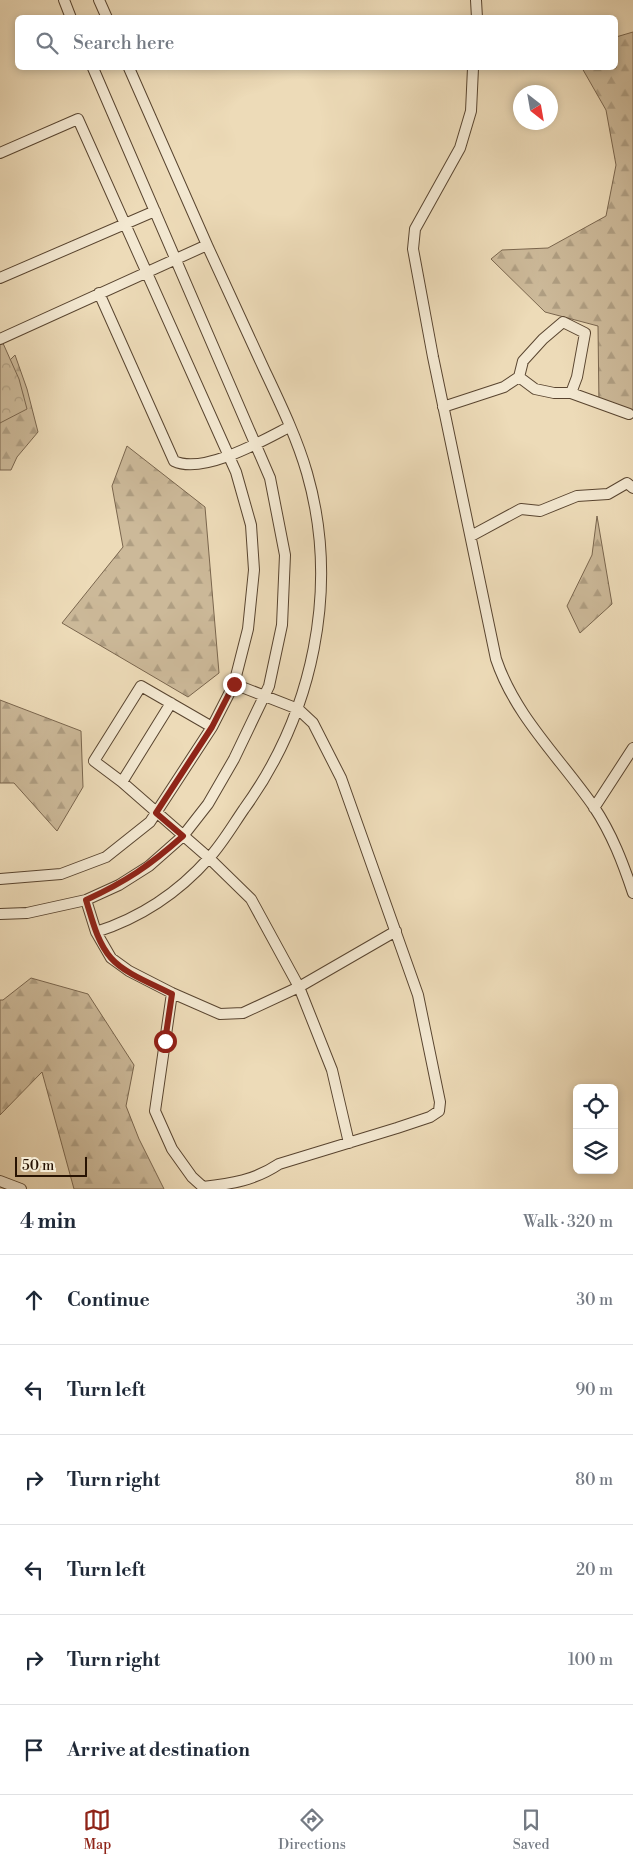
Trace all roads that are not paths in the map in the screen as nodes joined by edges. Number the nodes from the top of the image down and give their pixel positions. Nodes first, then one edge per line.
1 (64, 0) edge
2 (99, 0) edge
3 (476, 0) edge
4 (71, 15) edge
5 (106, 15) edge
6 (477, 15) edge
7 (94, 70) edge
8 (130, 70) edge
9 (473, 70) edge
10 (0, 153) edge
11 (155, 211) junction
12 (125, 224) junction
13 (207, 245) junction
14 (175, 259) junction
15 (147, 272) junction
16 (0, 278) edge
17 (99, 294) junction
18 (0, 340) edge
19 (519, 377) junction
20 (571, 393) junction
21 (443, 407) junction
22 (629, 414) dead end
23 (289, 427) junction
24 (257, 444) junction
25 (229, 457) junction
26 (633, 488) edge
27 (470, 536) junction
28 (234, 684) junction
29 (264, 696) junction
30 (171, 703) junction
31 (298, 710) junction
32 (212, 727) junction
33 (633, 748) edge
34 (122, 782) junction
35 (594, 808) junction
36 (156, 813) junction
37 (183, 836) junction
38 (209, 858) junction
39 (0, 879) edge
40 (633, 893) edge
41 (86, 900) junction
42 (0, 914) edge
43 (396, 931) junction
44 (96, 932) junction
45 (299, 986) junction
46 (172, 994) junction
47 (349, 1143) junction
48 (0, 1181) edge
49 (21, 1189) edge

1 - 4 street
2 - 5 street
3 - 6 street
7 - 11 street
8 - 13 street
9 - 21 street
10 - 12 street
11 - 12 street
11 - 14 street
12 - 15 street
12 - 16 street
13 - 14 street
13 - 23 street
14 - 15 street
14 - 24 street
15 - 17 street
15 - 25 street
17 - 18 street
17 - 25 street
19 - 20 street
19 - 20 street
19 - 21 street
20 - 22 street
21 - 27 street
23 - 24 street
23 - 31 street
24 - 25 street
24 - 29 street
25 - 28 street
26 - 27 street
27 - 35 street
28 - 29 street
28 - 32 street
29 - 31 street
29 - 37 street
30 - 32 street
30 - 34 street
30 - 34 street
31 - 38 street
31 - 43 street
32 - 36 street
33 - 35 street
34 - 36 street
35 - 40 street
36 - 37 street
36 - 39 street
37 - 38 street
37 - 41 street
38 - 44 street
38 - 45 street
41 - 42 street
41 - 44 street
43 - 45 street
43 - 47 street
44 - 46 street
45 - 46 street
45 - 47 street
46 - 47 street
48 - 49 street

